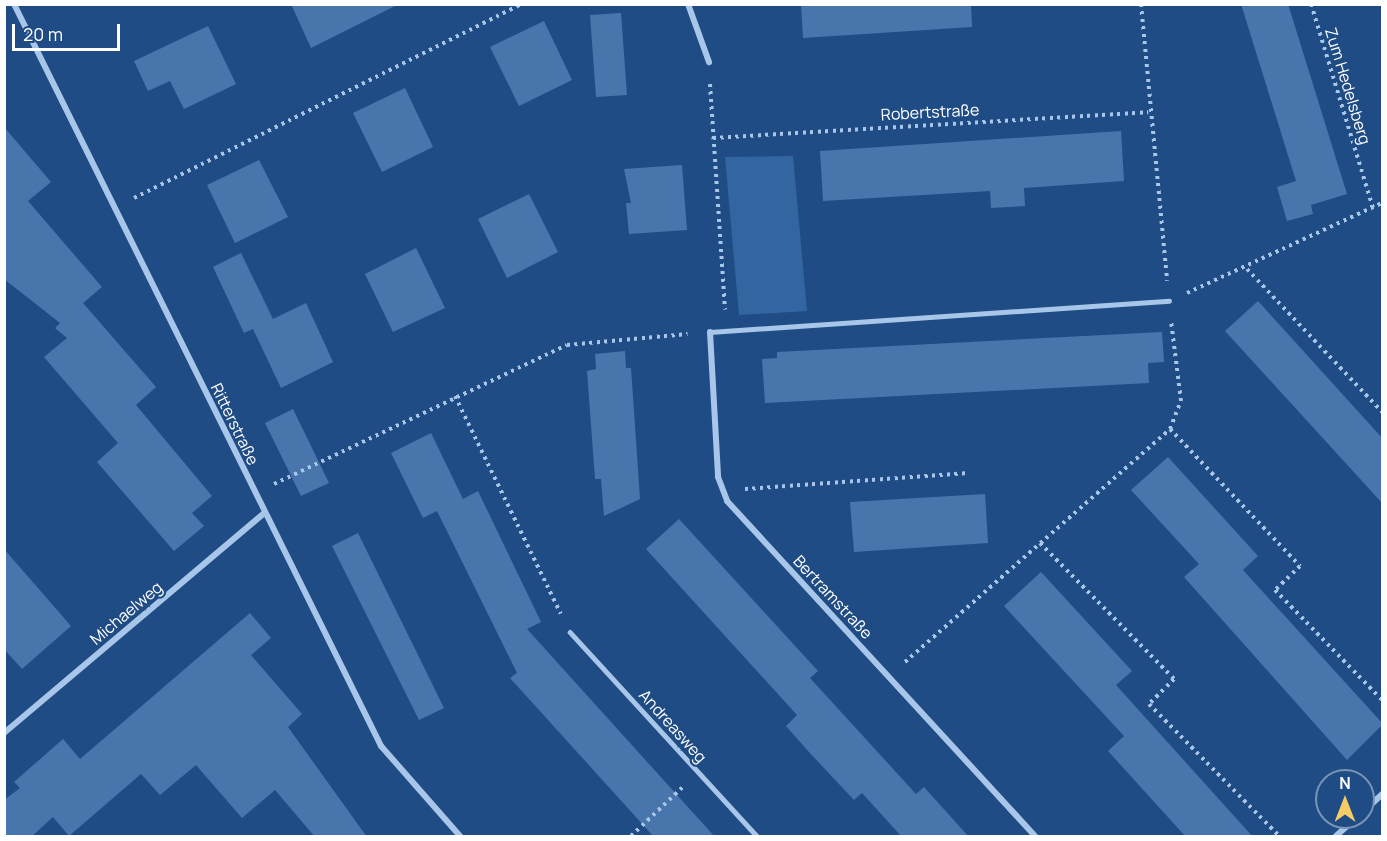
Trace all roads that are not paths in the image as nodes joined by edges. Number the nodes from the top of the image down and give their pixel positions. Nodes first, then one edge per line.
1 (14, 4) edge
2 (688, 4) edge
3 (708, 63) road end
4 (1169, 301) road end
5 (710, 332) joint
6 (264, 513) junction
7 (570, 632) road end
8 (4, 734) edge
9 (460, 837) edge
10 (757, 837) edge
11 (1035, 837) edge

1 - 6 street, Ritterstraße
2 - 3 street
4 - 5 lane
5 - 11 street, Bertramstraße
6 - 8 street, Michaelweg
6 - 9 street, Ritterstraße
7 - 10 lane, Andreasweg

